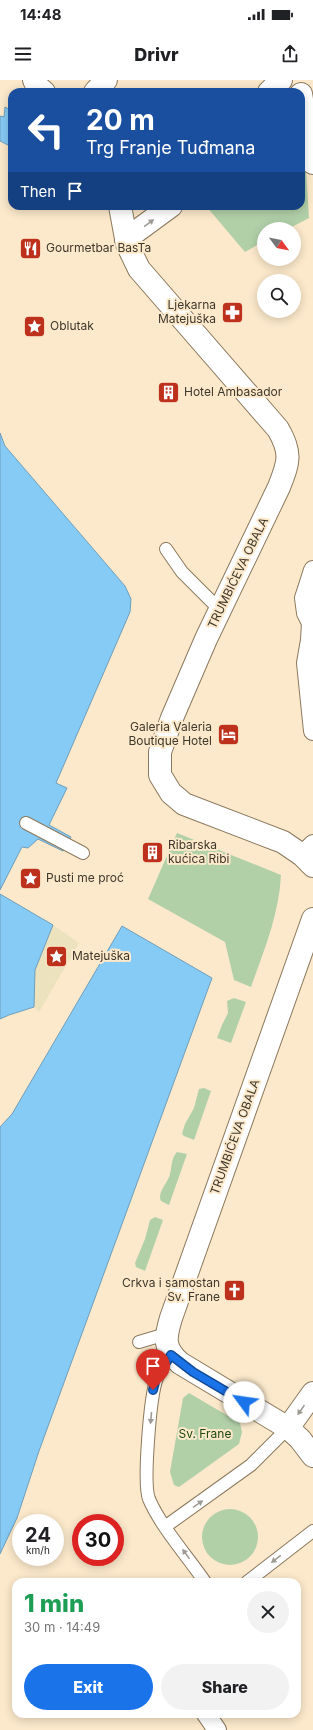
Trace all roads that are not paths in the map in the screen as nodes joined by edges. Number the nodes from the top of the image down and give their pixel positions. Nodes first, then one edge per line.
1 (106, 80) edge
2 (281, 80) edge
3 (99, 88) edge
4 (273, 88) edge
5 (305, 116) edge
6 (313, 163) edge
7 (121, 210) edge
8 (166, 210) edge
9 (126, 239) junction
10 (166, 549) dead end
11 (313, 570) edge
12 (220, 610) junction
13 (313, 731) edge
14 (26, 823) dead end
15 (83, 852) dead end
16 (309, 855) edge
17 (312, 928) edge
18 (166, 1334) junction
19 (139, 1342) dead end
20 (171, 1355) junction
21 (313, 1393) edge
22 (288, 1428) junction
23 (313, 1456) edge
24 (166, 1526) junction
25 (313, 1531) edge
26 (203, 1578) edge
27 (252, 1578) edge
28 (209, 1718) edge
29 (217, 1730) edge

1 - 3 street
2 - 4 street
5 - 6 street
7 - 9 street, TRUMBIĆEVA OBALA
9 -> 8 street
9 - 12 street, TRUMBIĆEVA OBALA
10 - 12 lane
11 - 13 street
12 - 16 street, TRUMBIĆEVA OBALA
14 - 15 lane
17 - 18 street, TRUMBIĆEVA OBALA
18 - 19 lane
18 - 20 street, TRUMBIĆEVA OBALA
20 - 22 street
20 -> 24 lane
21 -> 22 street
22 - 23 street
24 -> 22 lane
26 -> 24 lane
25 -> 27 lane
28 - 29 street

